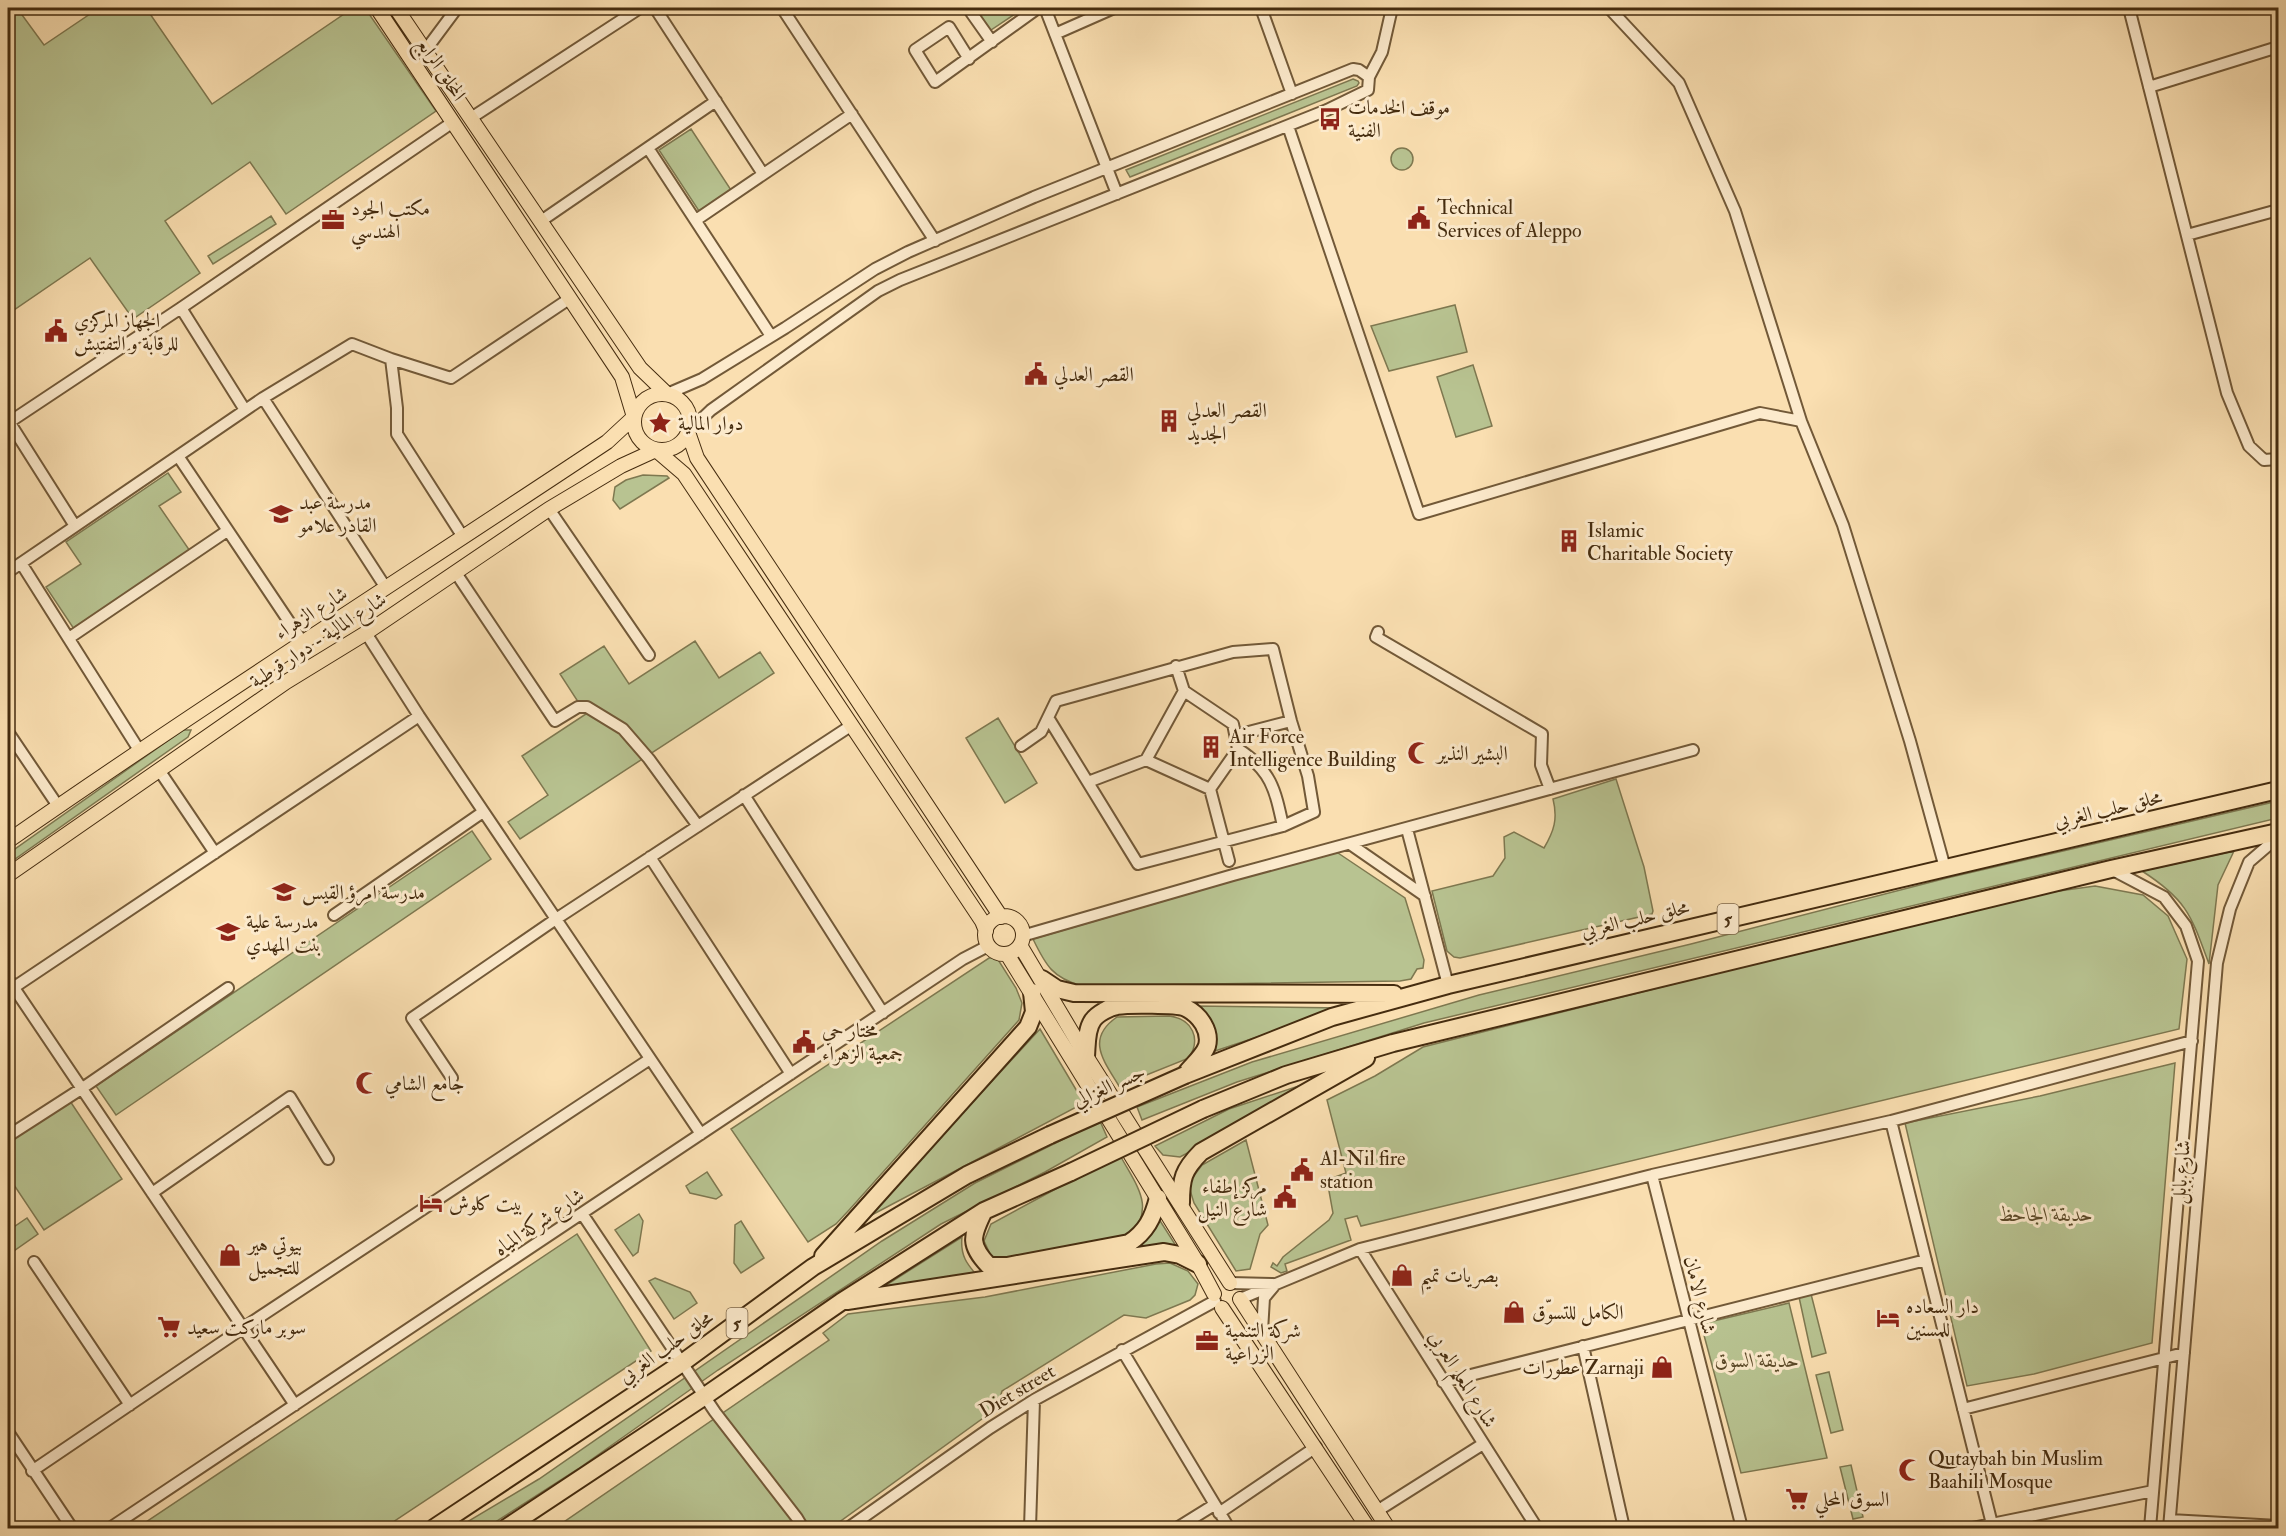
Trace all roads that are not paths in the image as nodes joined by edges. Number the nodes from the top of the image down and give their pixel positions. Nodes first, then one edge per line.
1 (377, 8) edge
2 (396, 8) edge
3 (457, 8) edge
4 (640, 8) edge
5 (655, 8) edge
6 (782, 8) edge
7 (968, 8) edge
8 (1038, 8) edge
9 (1045, 8) edge
10 (1114, 8) edge
11 (1261, 8) edge
12 (1392, 8) edge
13 (1609, 8) edge
14 (2129, 8) edge
15 (1055, 34) junction
16 (992, 42) junction
17 (2278, 47) edge
18 (425, 51) junction
19 (969, 59) junction
20 (1369, 77) junction
21 (2150, 87) junction
22 (1292, 94) junction
23 (716, 101) junction
24 (852, 114) junction
25 (471, 118) junction
26 (453, 122) junction
27 (1288, 126) junction
28 (648, 148) junction
29 (1107, 169) junction
30 (764, 174) junction
31 (1117, 194) junction
32 (2278, 210) edge
33 (696, 220) junction
34 (541, 221) junction
35 (2187, 235) junction
36 (935, 241) junction
37 (569, 299) junction
38 (181, 309) junction
39 (771, 336) junction
40 (391, 359) junction
41 (667, 394) junction
42 (263, 398) junction
43 (245, 410) junction
44 (634, 417) junction
45 (1801, 421) junction
46 (8, 422) edge
47 (688, 432) junction
48 (656, 450) junction
49 (178, 456) junction
50 (2278, 459) edge
51 (549, 509) junction
52 (75, 526) junction
53 (227, 531) junction
54 (463, 537) junction
55 (21, 563) junction
56 (8, 572) edge
57 (456, 573) junction
58 (387, 588) junction
59 (1378, 632) dead end
60 (366, 633) junction
61 (69, 638) junction
62 (302, 641) junction
63 (649, 655) dead end
64 (1176, 666) junction
65 (1184, 692) junction
66 (198, 710) junction
67 (419, 716) junction
68 (1049, 719) junction
69 (1291, 721) junction
70 (852, 725) junction
71 (8, 732) edge
72 (212, 733) junction
73 (1237, 735) junction
74 (1021, 746) dead end
75 (1238, 749) junction
76 (139, 750) junction
77 (1693, 750) dead end
78 (1146, 760) junction
79 (159, 770) junction
80 (1088, 782) junction
81 (1210, 789) junction
82 (1550, 789) junction
83 (2278, 790) edge
84 (744, 795) junction
85 (58, 806) junction
86 (483, 812) junction
87 (698, 826) junction
88 (1282, 826) junction
89 (1407, 829) junction
90 (2278, 832) edge
91 (2278, 837) edge
92 (8, 841) edge
93 (1224, 842) junction
94 (1350, 844) junction
95 (215, 853) junction
96 (651, 857) junction
97 (1229, 861) dead end
98 (1946, 868) junction
99 (2111, 869) junction
100 (8, 875) edge
101 (1425, 896) junction
102 (334, 915) dead end
103 (1001, 917) junction
104 (556, 919) junction
105 (986, 931) junction
106 (1021, 940) junction
107 (988, 946) junction
108 (1007, 954) junction
109 (2197, 971) junction
110 (2216, 974) junction
111 (10, 984) edge
112 (1037, 985) junction
113 (1448, 985) junction
114 (228, 988) dead end
115 (1416, 994) junction
116 (883, 1013) junction
117 (2192, 1041) junction
118 (1393, 1043) junction
119 (1086, 1056) junction
120 (650, 1059) junction
121 (791, 1074) junction
122 (1185, 1075) junction
123 (452, 1078) dead end
124 (81, 1089) junction
125 (1891, 1121) junction
126 (701, 1134) junction
127 (1050, 1135) joint
128 (8, 1136) edge
129 (328, 1158) dead end
130 (1652, 1175) junction
131 (152, 1193) junction
132 (1158, 1198) junction
133 (1182, 1203) junction
134 (984, 1211) junction
135 (583, 1215) junction
136 (1360, 1249) junction
137 (1926, 1260) junction
138 (34, 1262) dead end
139 (1198, 1264) junction
140 (813, 1267) junction
141 (1230, 1283) junction
142 (1276, 1284) junction
143 (1240, 1299) junction
144 (1217, 1301) junction
145 (841, 1302) junction
146 (1687, 1320) junction
147 (243, 1328) junction
148 (1262, 1331) junction
149 (1583, 1346) junction
150 (1122, 1350) junction
151 (2184, 1353) junction
152 (2164, 1357) junction
153 (682, 1363) junction
154 (1443, 1382) junction
155 (705, 1396) junction
156 (1034, 1400) junction
157 (130, 1405) junction
158 (296, 1405) junction
159 (1963, 1409) junction
160 (8, 1432) edge
161 (1483, 1444) junction
162 (1316, 1448) junction
163 (32, 1471) junction
164 (2153, 1491) junction
165 (1217, 1509) junction
166 (1377, 1512) junction
167 (1992, 1524) junction
168 (2170, 1524) edge
169 (2278, 1526) edge
170 (72, 1528) edge
171 (110, 1528) edge
172 (434, 1528) edge
173 (506, 1528) edge
174 (803, 1528) edge
175 (848, 1528) edge
176 (1030, 1528) edge
177 (1177, 1528) edge
178 (1229, 1528) edge
179 (1368, 1528) edge
180 (1388, 1528) edge
181 (1537, 1528) edge
182 (1624, 1528) edge
183 (1742, 1528) edge
184 (1972, 1528) edge
185 (2150, 1528) edge

1 - 26 main road, المحلق الرابع
2 - 18 main road
3 - 18 street
4 - 25 street
5 - 23 street
6 - 24 street
7 - 16 street
8 - 16 street
9 - 15 street
10 - 15 street
11 - 22 street
12 - 20 street
13 - 45 street
14 - 21 street
15 - 29 street
16 - 19 street
17 - 21 street
18 - 25 main road
19 - 19 street
20 - 22 street
20 - 27 street
21 - 35 street
22 - 29 street
23 - 28 street
23 - 30 street
24 - 30 street
24 - 36 street
25 - 34 main road
26 - 37 main road, المحلق الرابع
26 - 38 street
27 - 31 street
27 - 45 street
28 - 33 street
28 - 34 street
29 - 31 street
29 - 36 street
30 - 33 street
31 - 47 street
32 - 35 street
33 - 39 street
34 - 41 main road
35 - 50 street
36 - 39 street
37 - 40 street
37 - 44 main road, المحلق الرابع
38 - 43 street
38 - 46 street
39 - 41 street
40 - 42 street
40 - 54 street
41 - 44 main road
41 - 47 main road
42 - 43 street
42 - 58 street
43 - 49 street
44 - 48 main road
44 - 54 main road, شارع الزهراء
45 - 98 street
46 - 52 street
47 - 48 main road
47 - 103 main road
48 - 51 main road, شارع المالية - دوار قرطبة
48 - 70 main road
49 - 52 street
49 - 53 street
51 - 57 main road, شارع المالية - دوار قرطبة
51 - 63 street
52 - 55 street
53 - 61 street
53 - 62 street
54 - 58 main road, شارع الزهراء
55 - 56 street
55 - 61 street
57 - 60 main road, شارع المالية - دوار قرطبة
57 - 87 street
58 - 62 main road, شارع الزهراء
59 - 82 street
60 - 67 street
60 - 72 main road, شارع المالية - دوار قرطبة
61 - 76 street
62 - 66 main road, شارع الزهراء
64 - 65 street
64 - 68 street
64 - 69 street
65 - 73 street
65 - 78 street
66 - 72 main road
66 - 76 main road, شارع الزهراء
67 - 86 street
67 - 95 street
68 - 74 street
68 - 80 street
69 - 73 street
69 - 88 street
70 - 84 street
70 - 105 main road
71 - 85 street
72 - 79 main road, شارع المالية - دوار قرطبة
73 - 75 street
75 - 81 street
75 - 88 street
76 - 85 main road, شارع الزهراء
77 - 82 street
78 - 80 street
78 - 81 street
79 - 95 street
79 - 100 main road, شارع المالية - دوار قرطبة
80 - 93 street
81 - 93 street
82 - 89 street
83 - 98 highway, محلق حلب الغربي / 5
84 - 87 street
84 - 116 street
85 - 92 main road, شارع الزهراء
86 - 102 street
86 - 104 street
87 - 96 street
88 - 93 street
89 - 94 street
89 - 101 street
90 - 99 highway, 5
91 - 110 street, شارع بابل
93 - 97 street
94 - 101 street
94 - 106 street
95 - 111 street
96 - 104 street
96 - 121 street
98 - 113 highway, محلق حلب الغربي / 5
99 - 109 street
99 - 118 highway, 5
101 - 113 street
103 - 105 main road
103 - 106 main road
104 - 120 street
104 - 123 street
105 - 107 main road
106 - 108 main road
106 - 112 main road
107 - 108 main road
107 - 116 street, شارع شركة المياه
108 - 112 main road
109 - 110 street
109 - 117 street
110 - 151 street, شارع بابل
111 - 124 street
112 - 115 highway
112 - 119 main road
112 - 132 main road
112 - 140 highway
113 - 115 highway, محلق حلب الغربي / 5
114 - 124 street
115 - 122 highway, محلق حلب الغربي / 5
116 - 121 street, شارع شركة المياه
117 - 125 street
117 - 152 street
118 - 133 highway
118 - 134 highway, 5, bridge
119 - 122 highway
119 - 133 main road
120 - 126 street
120 - 147 street
121 - 126 street, شارع شركة المياه
122 - 127 highway, جسر الغزالي / 5, bridge
124 - 128 street
124 - 131 street
125 - 130 street
125 - 137 street
126 - 135 street, شارع شركة المياه
127 - 140 highway, محلق حلب الغربي / 5
129 - 131 street
130 - 136 street
130 - 146 street, شارع الامان
131 - 147 street
132 - 134 highway
132 - 139 main road
133 - 141 main road
134 - 145 highway, 5
135 - 153 street
135 - 158 street, شارع شركة المياه
136 - 142 street
136 - 154 street, شارع المعلم العربي
137 - 146 street
137 - 159 street
138 - 157 street
139 - 144 main road
139 - 145 highway
140 - 153 highway, محلق حلب الغربي / 5
141 - 142 street
141 - 143 main road
141 - 144 main road
142 - 143 street
142 - 148 street
143 - 144 main road
143 - 148 main road
144 - 150 street, Diet street
144 - 162 main road
145 - 155 highway, 5
146 - 149 street
146 - 183 street, شارع الامان
147 - 157 street
147 - 158 street
148 - 166 main road
149 - 154 street
149 - 182 street
150 - 156 street, Diet street
150 - 165 street
151 - 152 street
151 - 168 street, شارع بابل
152 - 159 street
152 - 164 street
153 - 155 street
153 - 172 highway, محلق حلب الغربي / 5
154 - 161 street, شارع المعلم العربي
155 - 173 highway, 5
155 - 174 street
156 - 175 street, Diet street
156 - 176 street
157 - 163 street
158 - 171 street, شارع شركة المياه
159 - 167 street
160 - 163 street
161 - 166 street
161 - 181 street, شارع المعلم العربي
162 - 165 street
162 - 179 main road
163 - 170 street
164 - 167 street
164 - 185 street
165 - 177 street
165 - 178 street
166 - 180 main road
167 - 184 street
168 - 169 street

